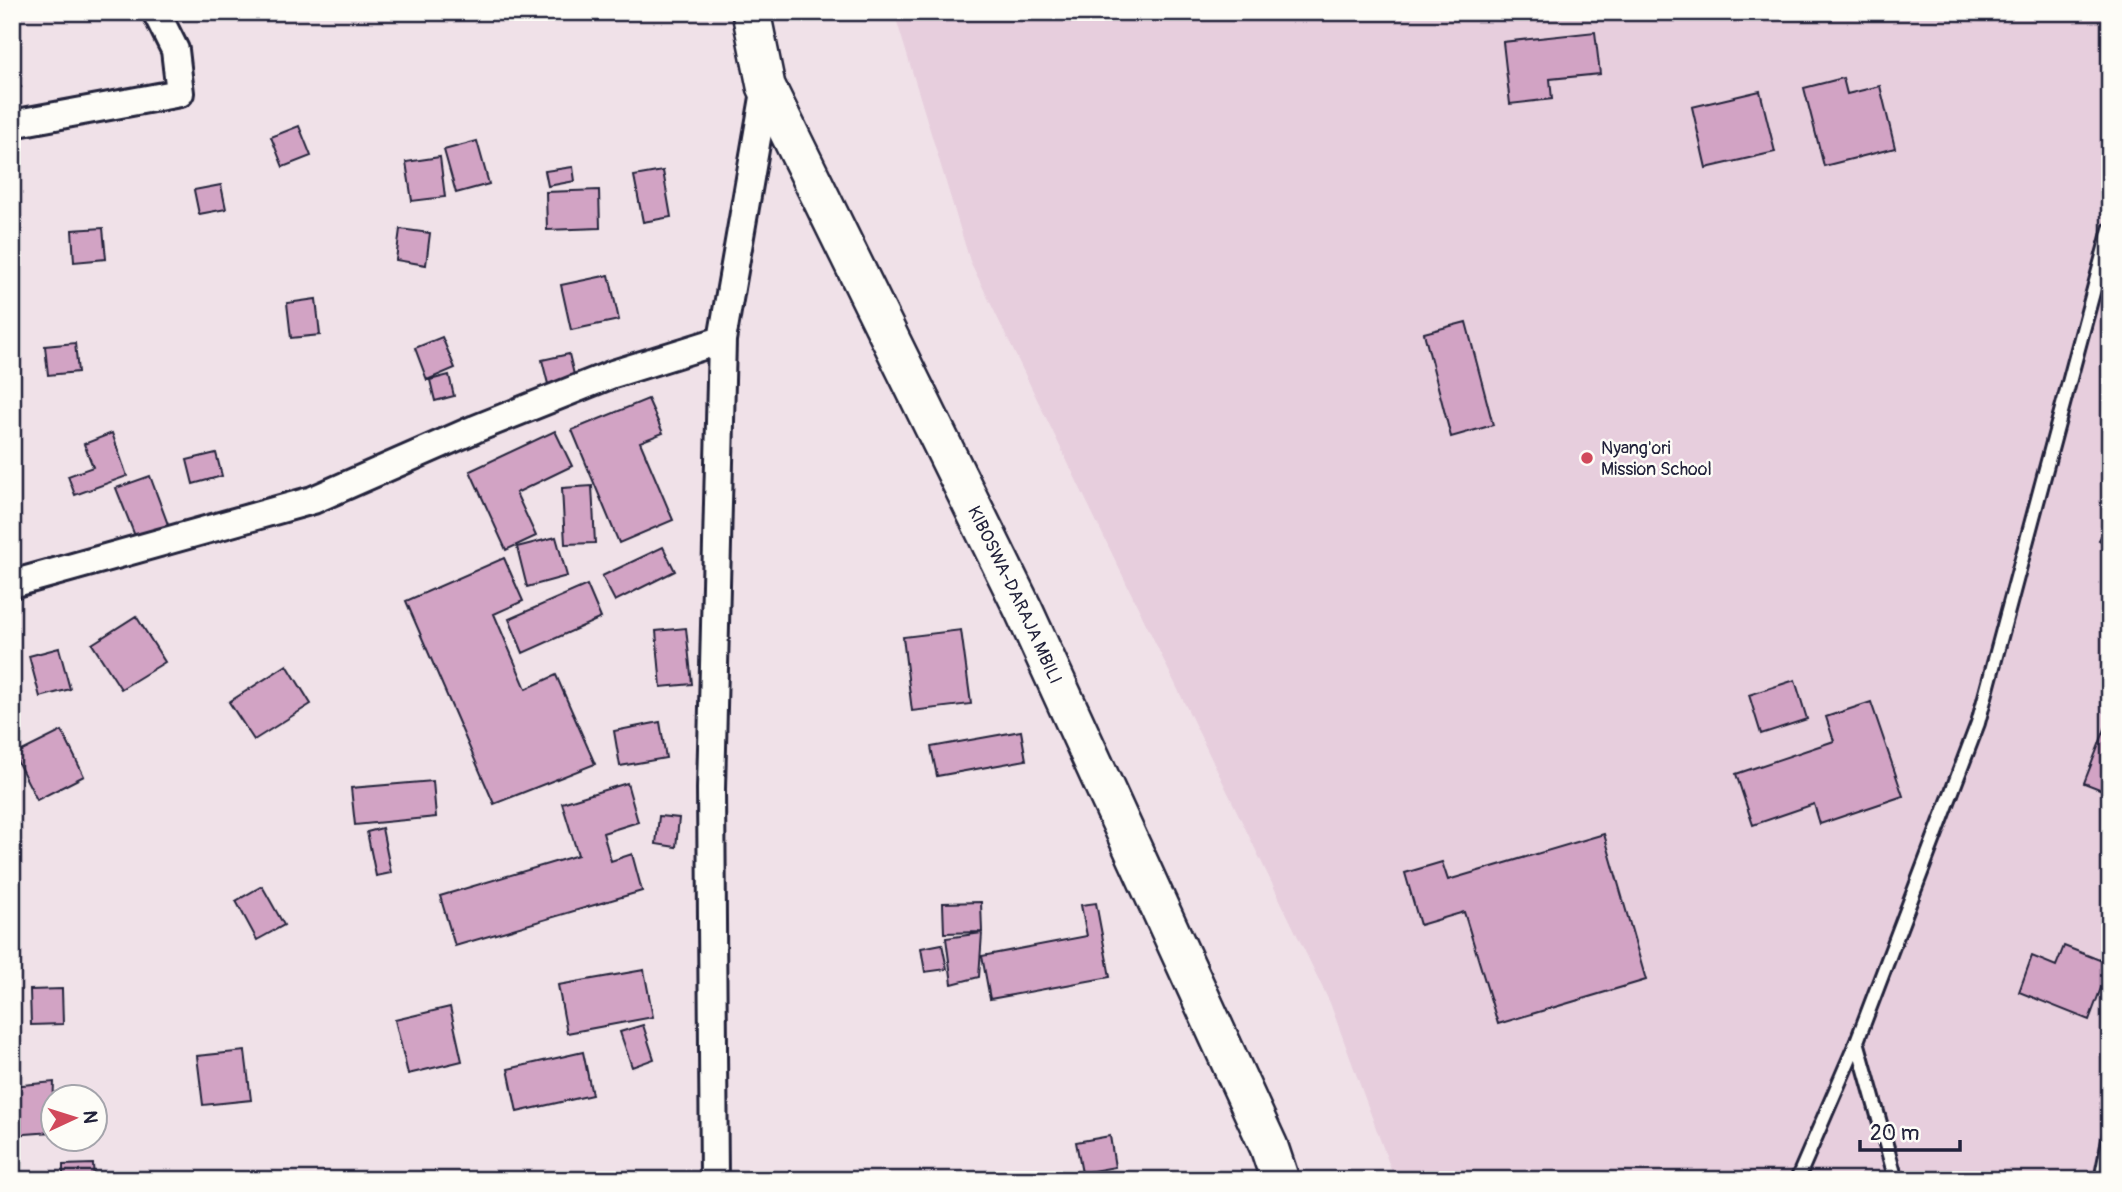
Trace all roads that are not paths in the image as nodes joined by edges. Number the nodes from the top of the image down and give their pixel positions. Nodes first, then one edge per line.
1 (156, 12) edge
2 (751, 12) edge
3 (766, 86) junction
4 (12, 124) edge
5 (2110, 229) edge
6 (722, 340) junction
7 (12, 584) edge
8 (1857, 1041) junction
9 (2110, 1135) edge
10 (714, 1180) edge
11 (1280, 1180) edge
12 (1797, 1180) edge
13 (1896, 1180) edge
14 (2101, 1180) edge

1 - 4 street
2 - 3 main road, KIBOSWA-DARAJA MBILI
3 - 6 street
3 - 11 main road, KIBOSWA-DARAJA MBILI
5 - 8 lane
6 - 7 street
6 - 10 street
8 - 12 lane
8 - 13 lane
9 - 14 lane

